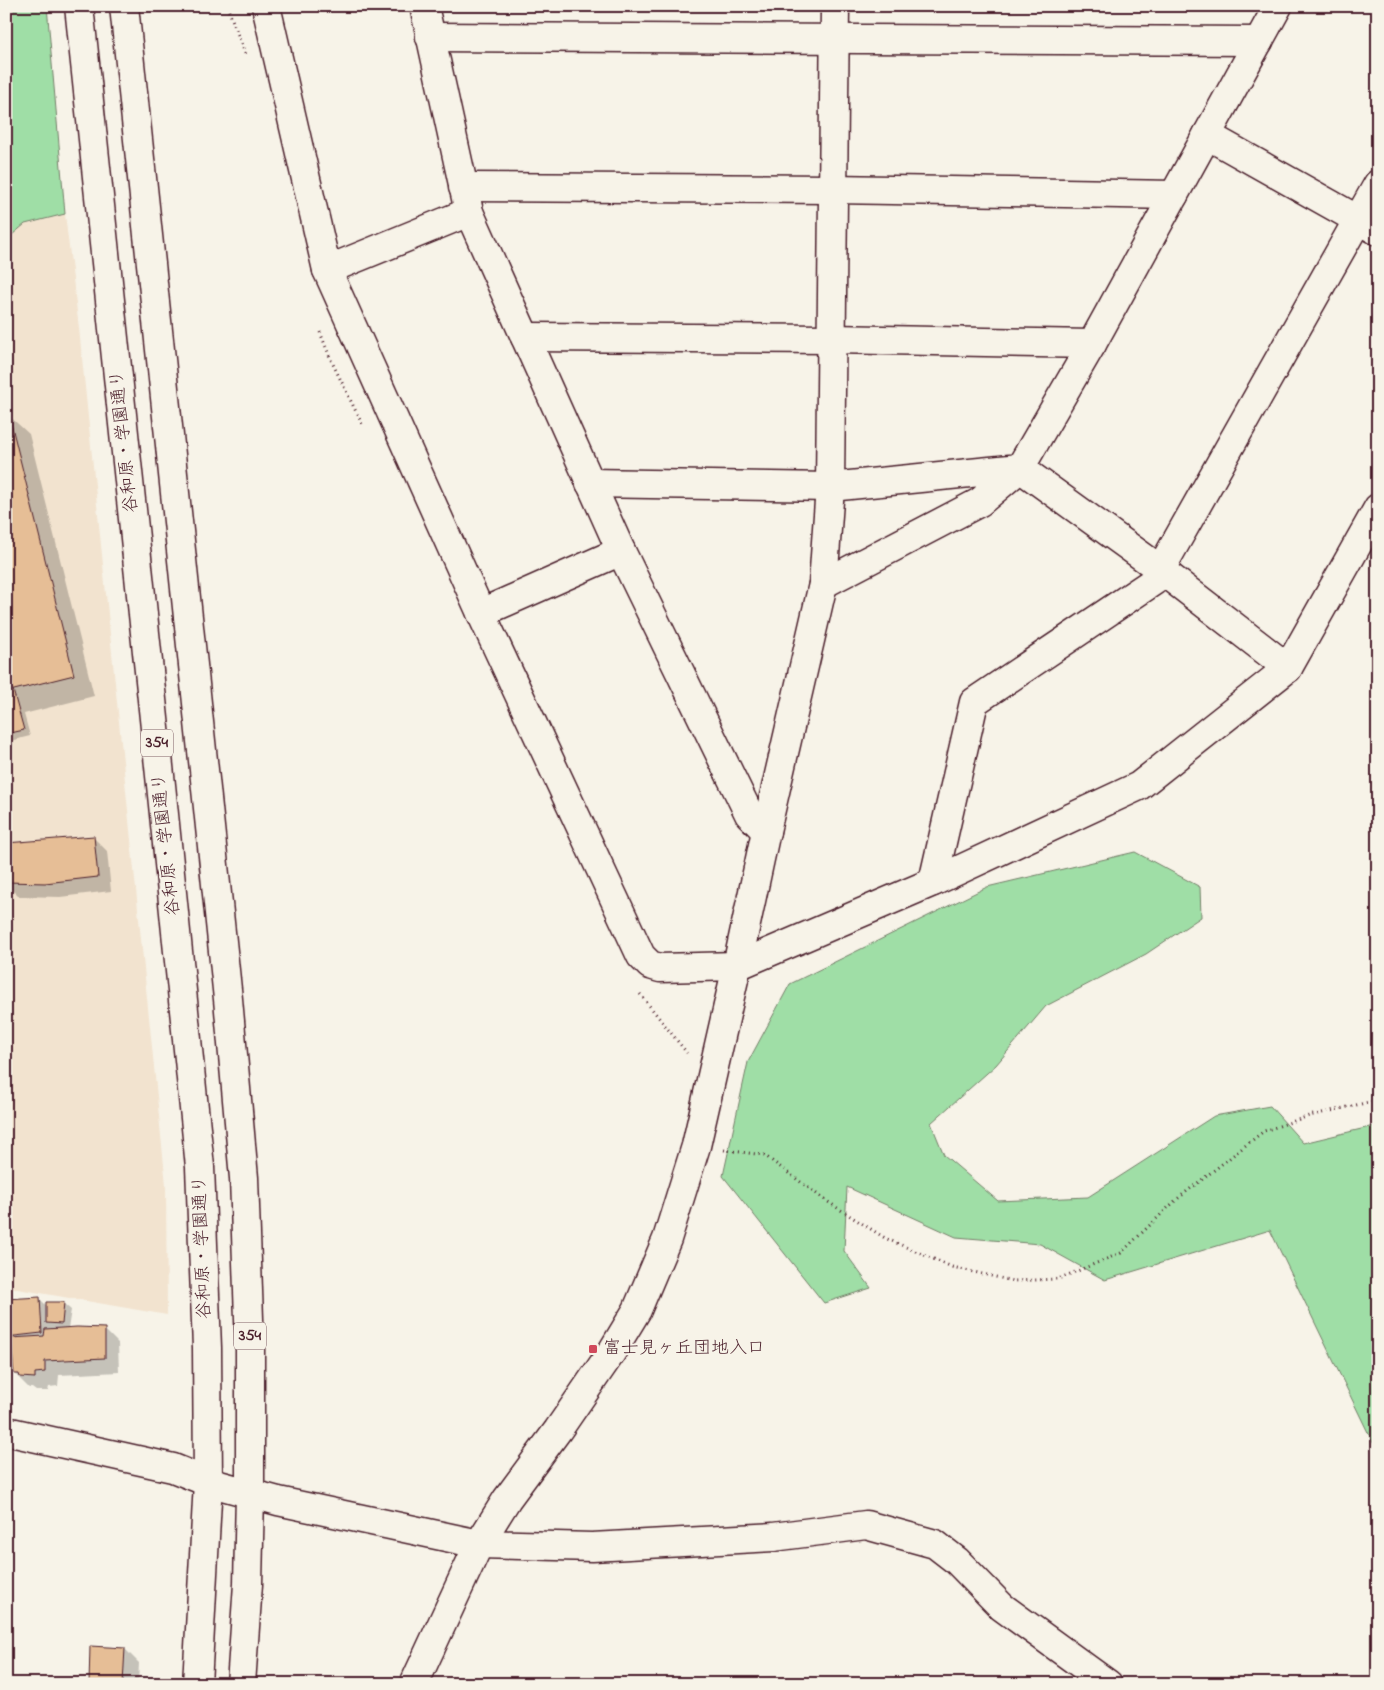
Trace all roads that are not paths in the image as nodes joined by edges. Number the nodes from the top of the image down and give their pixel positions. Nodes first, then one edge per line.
1 (79, 6) edge
2 (124, 6) edge
3 (266, 6) edge
4 (424, 6) edge
5 (835, 6) edge
6 (1278, 6) edge
7 (430, 37) junction
8 (835, 39) junction
9 (1259, 41) junction
10 (1207, 135) junction
11 (1378, 184) edge
12 (832, 189) junction
13 (1174, 196) junction
14 (466, 199) junction
15 (1368, 226) edge
16 (327, 270) junction
17 (525, 337) junction
18 (832, 339) junction
19 (1092, 344) junction
20 (1020, 468) junction
21 (590, 483) junction
22 (830, 487) junction
23 (1378, 508) edge
24 (621, 551) junction
25 (1160, 570) junction
26 (823, 584) junction
27 (480, 614) junction
28 (1288, 668) junction
29 (766, 831) junction
30 (933, 882) junction
31 (737, 966) junction
32 (6, 1431) edge
33 (208, 1482) junction
34 (250, 1494) junction
35 (479, 1544) junction
36 (197, 1684) edge
37 (241, 1684) edge
38 (414, 1684) edge
39 (1108, 1684) edge

1 - 33 main road, 谷和原・学園通り / 354
2 - 34 main road, 354
3 - 16 main road
4 - 7 main road
5 - 8 main road
6 - 9 main road
7 - 8 main road
7 - 14 main road
8 - 9 main road
8 - 12 main road
9 - 10 main road
10 - 13 main road
10 - 15 main road
11 - 15 main road
12 - 13 main road
12 - 14 main road
12 - 18 main road
13 - 19 main road
14 - 16 main road
14 - 17 main road
15 - 25 main road
16 - 27 main road
17 - 18 main road
17 - 21 main road
18 - 19 main road
18 - 22 main road
19 - 20 main road
20 - 22 main road
20 - 25 main road
20 - 26 main road
21 - 22 main road
21 - 24 main road
22 - 26 main road
23 - 28 main road
24 - 27 main road
24 - 29 main road
25 - 28 main road
25 - 30 main road
26 - 29 main road
27 - 31 main road
28 - 30 main road
29 - 31 main road
30 - 31 main road
31 - 35 main road
32 - 33 main road
33 - 34 main road
33 - 36 main road, 谷和原・学園通り / 354
34 - 35 main road
34 - 37 main road, 354
35 - 38 main road
35 - 39 main road

